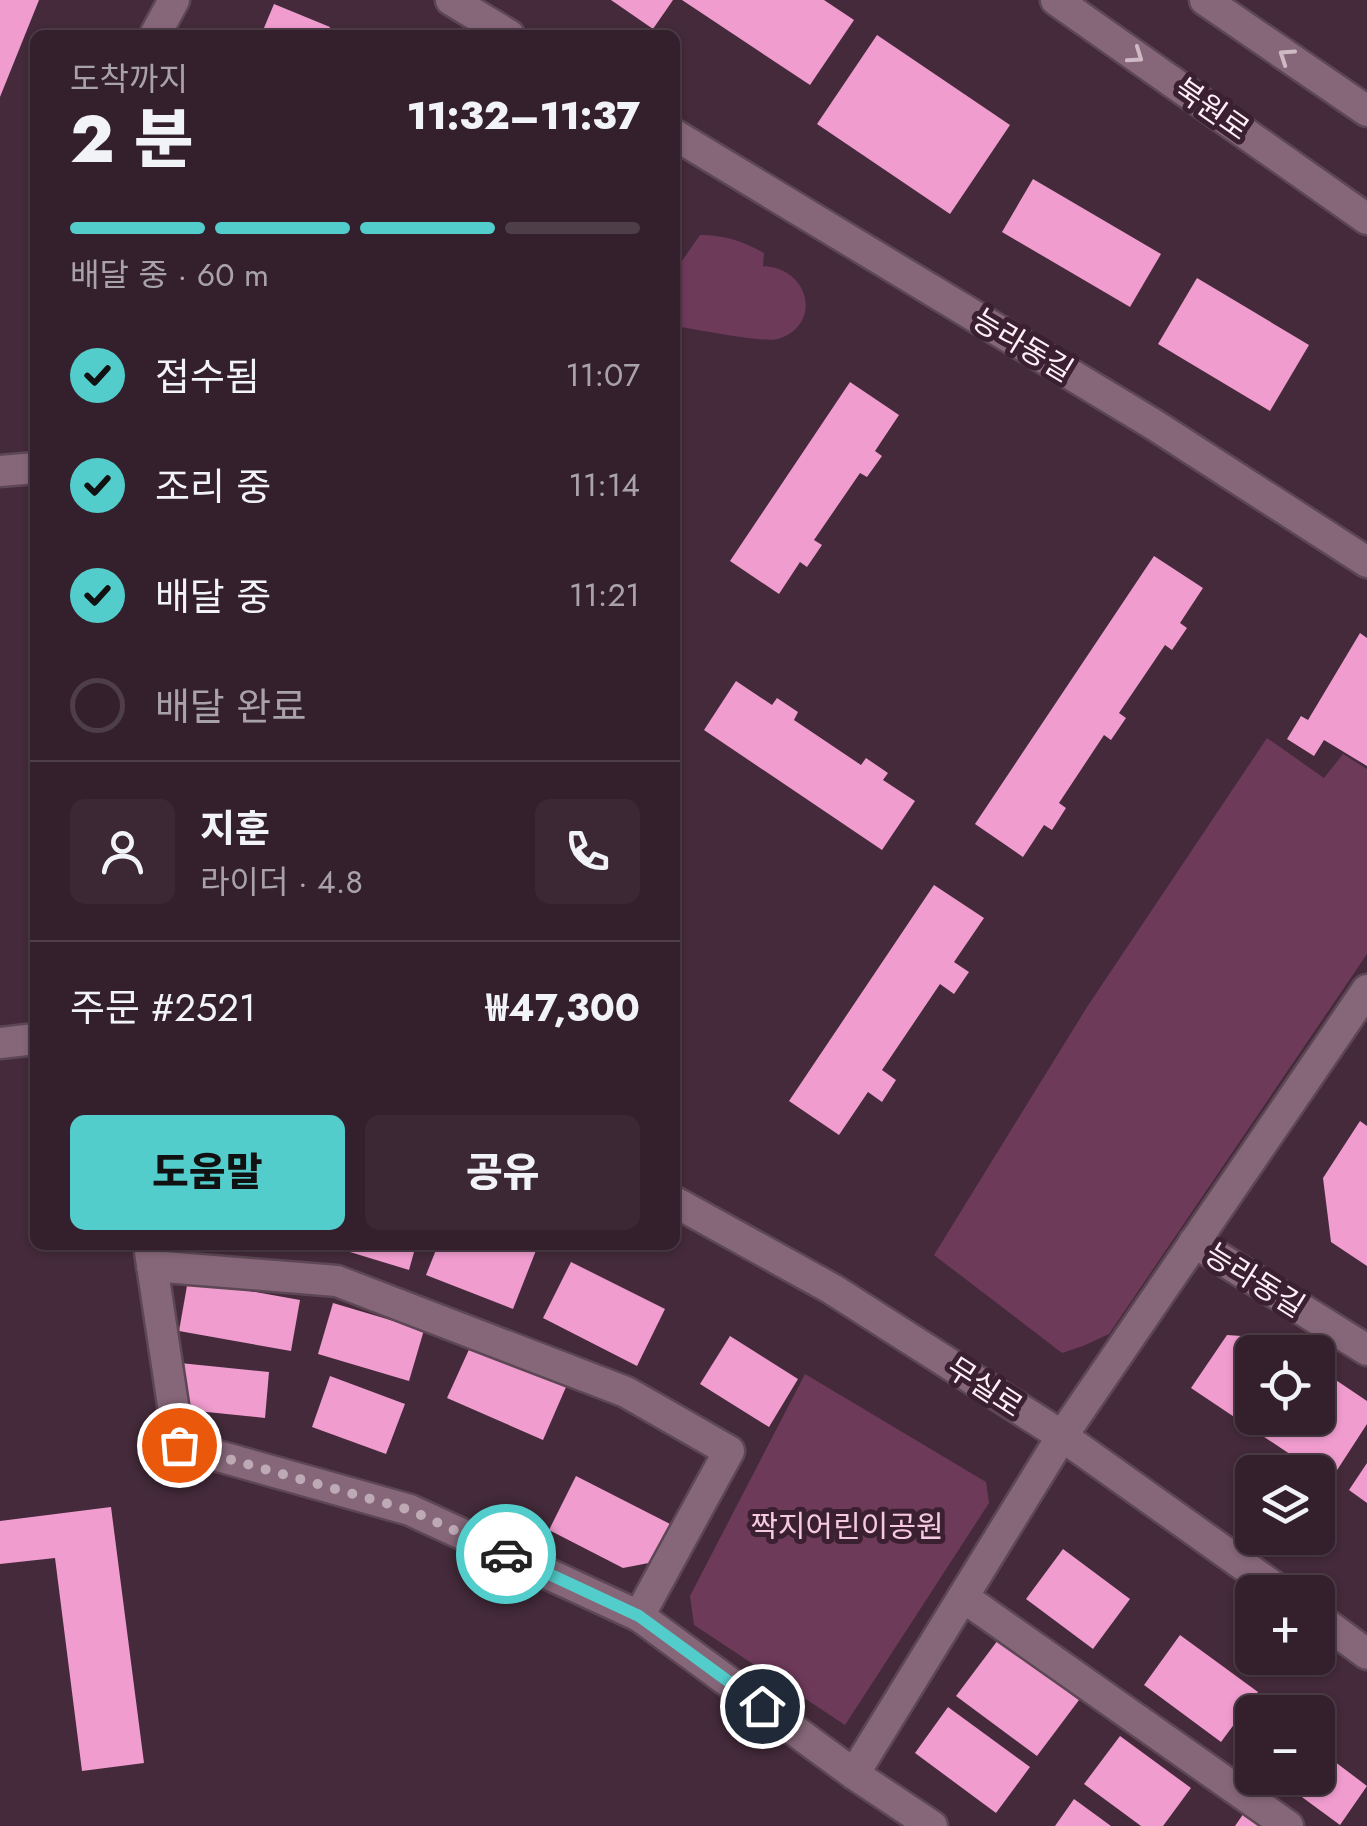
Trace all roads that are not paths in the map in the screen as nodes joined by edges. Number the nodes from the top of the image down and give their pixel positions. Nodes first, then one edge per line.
1 (174, 0) edge
2 (451, 0) edge
3 (1056, 0) edge
4 (1204, 0) edge
5 (158, 30) edge
6 (501, 30) edge
7 (1367, 111) edge
8 (680, 138) edge
9 (1367, 219) edge
10 (30, 468) edge
11 (0, 471) edge
12 (1367, 562) edge
13 (1367, 990) edge
14 (30, 1040) edge
15 (0, 1043) edge
16 (680, 1205) edge
17 (1194, 1242) junction
18 (150, 1256) edge
19 (1367, 1350) edge
20 (1062, 1436) junction
21 (1258, 1575) edge
22 (963, 1596) junction
23 (639, 1616) junction
24 (1335, 1630) edge
25 (1367, 1654) edge
26 (854, 1774) junction
27 (932, 1826) edge
28 (1288, 1826) edge

1 - 5 street
2 - 6 street
3 -> 9 street, 북원로
7 -> 4 street
8 - 12 street, 능라동길
10 - 11 street
13 - 17 street
14 - 15 street
16 - 20 street, 무실로
17 - 19 street, 능라동길
17 - 20 street
18 - 23 street
18 - 23 street
20 - 21 street, 무실로
20 - 22 street
22 - 26 street
22 - 28 street
23 - 26 street
24 - 25 street
26 - 27 street

